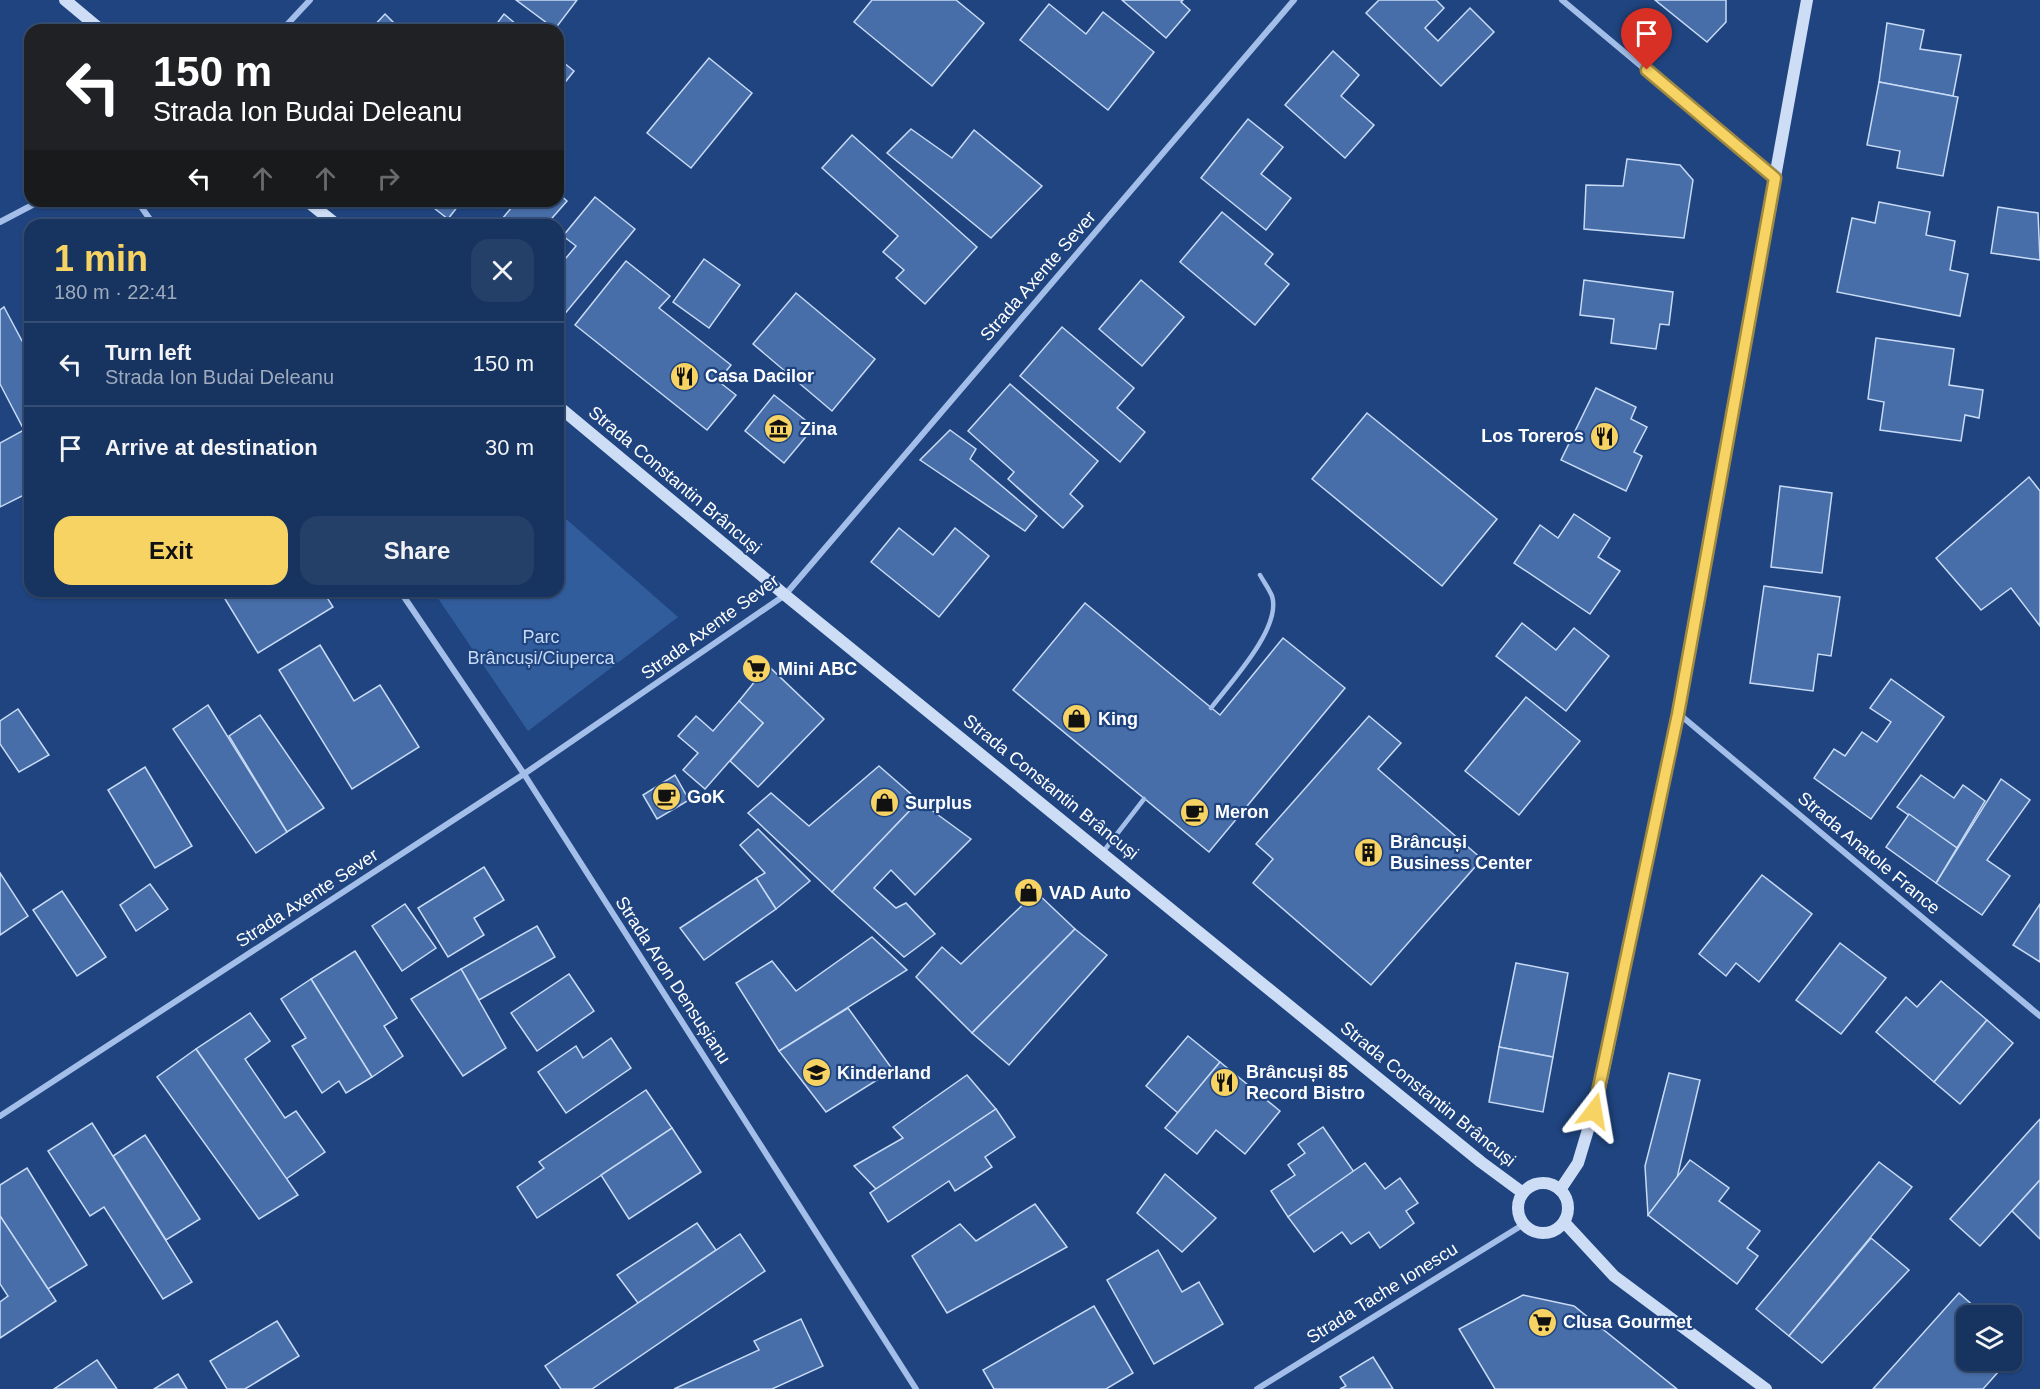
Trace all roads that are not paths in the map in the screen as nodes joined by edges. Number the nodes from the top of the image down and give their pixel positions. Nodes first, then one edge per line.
1 (65, 0) edge
2 (310, 0) edge
3 (1294, 0) edge
4 (1562, 0) edge
5 (1807, 0) edge
6 (94, 24) edge
7 (288, 24) edge
8 (1775, 178) junction
9 (29, 207) edge
10 (314, 207) edge
11 (330, 219) edge
12 (0, 222) edge
13 (564, 411) edge
14 (1260, 576) dead end
15 (785, 595) junction
16 (404, 597) edge
17 (1211, 708) dead end
18 (1678, 714) junction
19 (524, 774) junction
20 (1144, 799) dead end
21 (1103, 852) junction
22 (2040, 1016) edge
23 (0, 1116) edge
24 (1560, 1190) junction
25 (1524, 1193) junction
26 (1564, 1222) junction
27 (1524, 1224) junction
28 (916, 1389) edge
29 (1257, 1389) edge
30 (1766, 1389) edge

1 - 6 main road
2 - 7 street
3 - 15 street, Strada Axente Sever
4 - 8 street
5 - 8 main road
8 - 18 main road
9 - 12 street
10 - 11 main road
13 - 15 main road, Strada Constantin Brâncuși
14 - 17 lane
15 - 19 street, Strada Axente Sever
15 - 21 main road, Strada Constantin Brâncuși
16 - 19 street, Strada Aron Densușianu
18 - 22 street, Strada Anatole France
18 - 24 main road
19 - 23 street, Strada Axente Sever
19 - 28 street, Strada Aron Densușianu
20 - 21 lane
21 - 25 main road, Strada Constantin Brâncuși
24 - 25 main road
24 - 26 main road
25 - 27 main road
26 - 27 main road
26 - 30 main road
27 - 29 street, Strada Tache Ionescu

